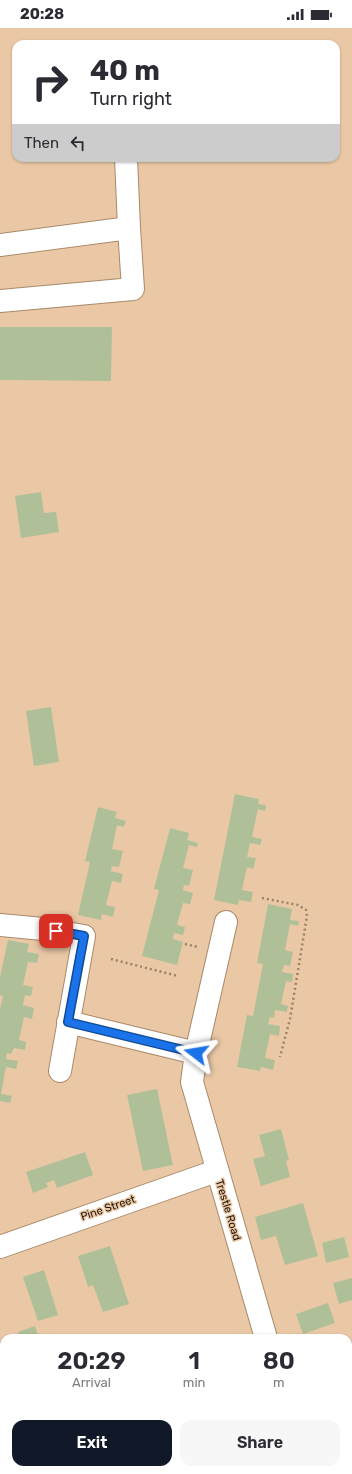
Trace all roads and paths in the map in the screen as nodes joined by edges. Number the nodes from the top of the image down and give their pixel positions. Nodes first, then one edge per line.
1 (126, 162) edge
2 (129, 228) junction
3 (0, 245) edge
4 (0, 300) edge
5 (262, 898) dead end
6 (226, 922) dead end
7 (0, 925) edge
8 (111, 959) dead end
9 (178, 976) dead end
10 (68, 1022) junction
11 (196, 1053) junction
12 (280, 1057) dead end
13 (60, 1071) dead end
14 (216, 1171) junction
15 (0, 1247) edge
16 (265, 1334) edge

1 - 2 street
2 - 3 street
2 - 4 street
5 - 12 path
6 - 11 street
7 - 10 street
8 - 9 path
10 - 11 street
10 - 13 street
11 - 14 street, Trestle Road
14 - 15 street, Pine Street
14 - 16 street, Trestle Road

